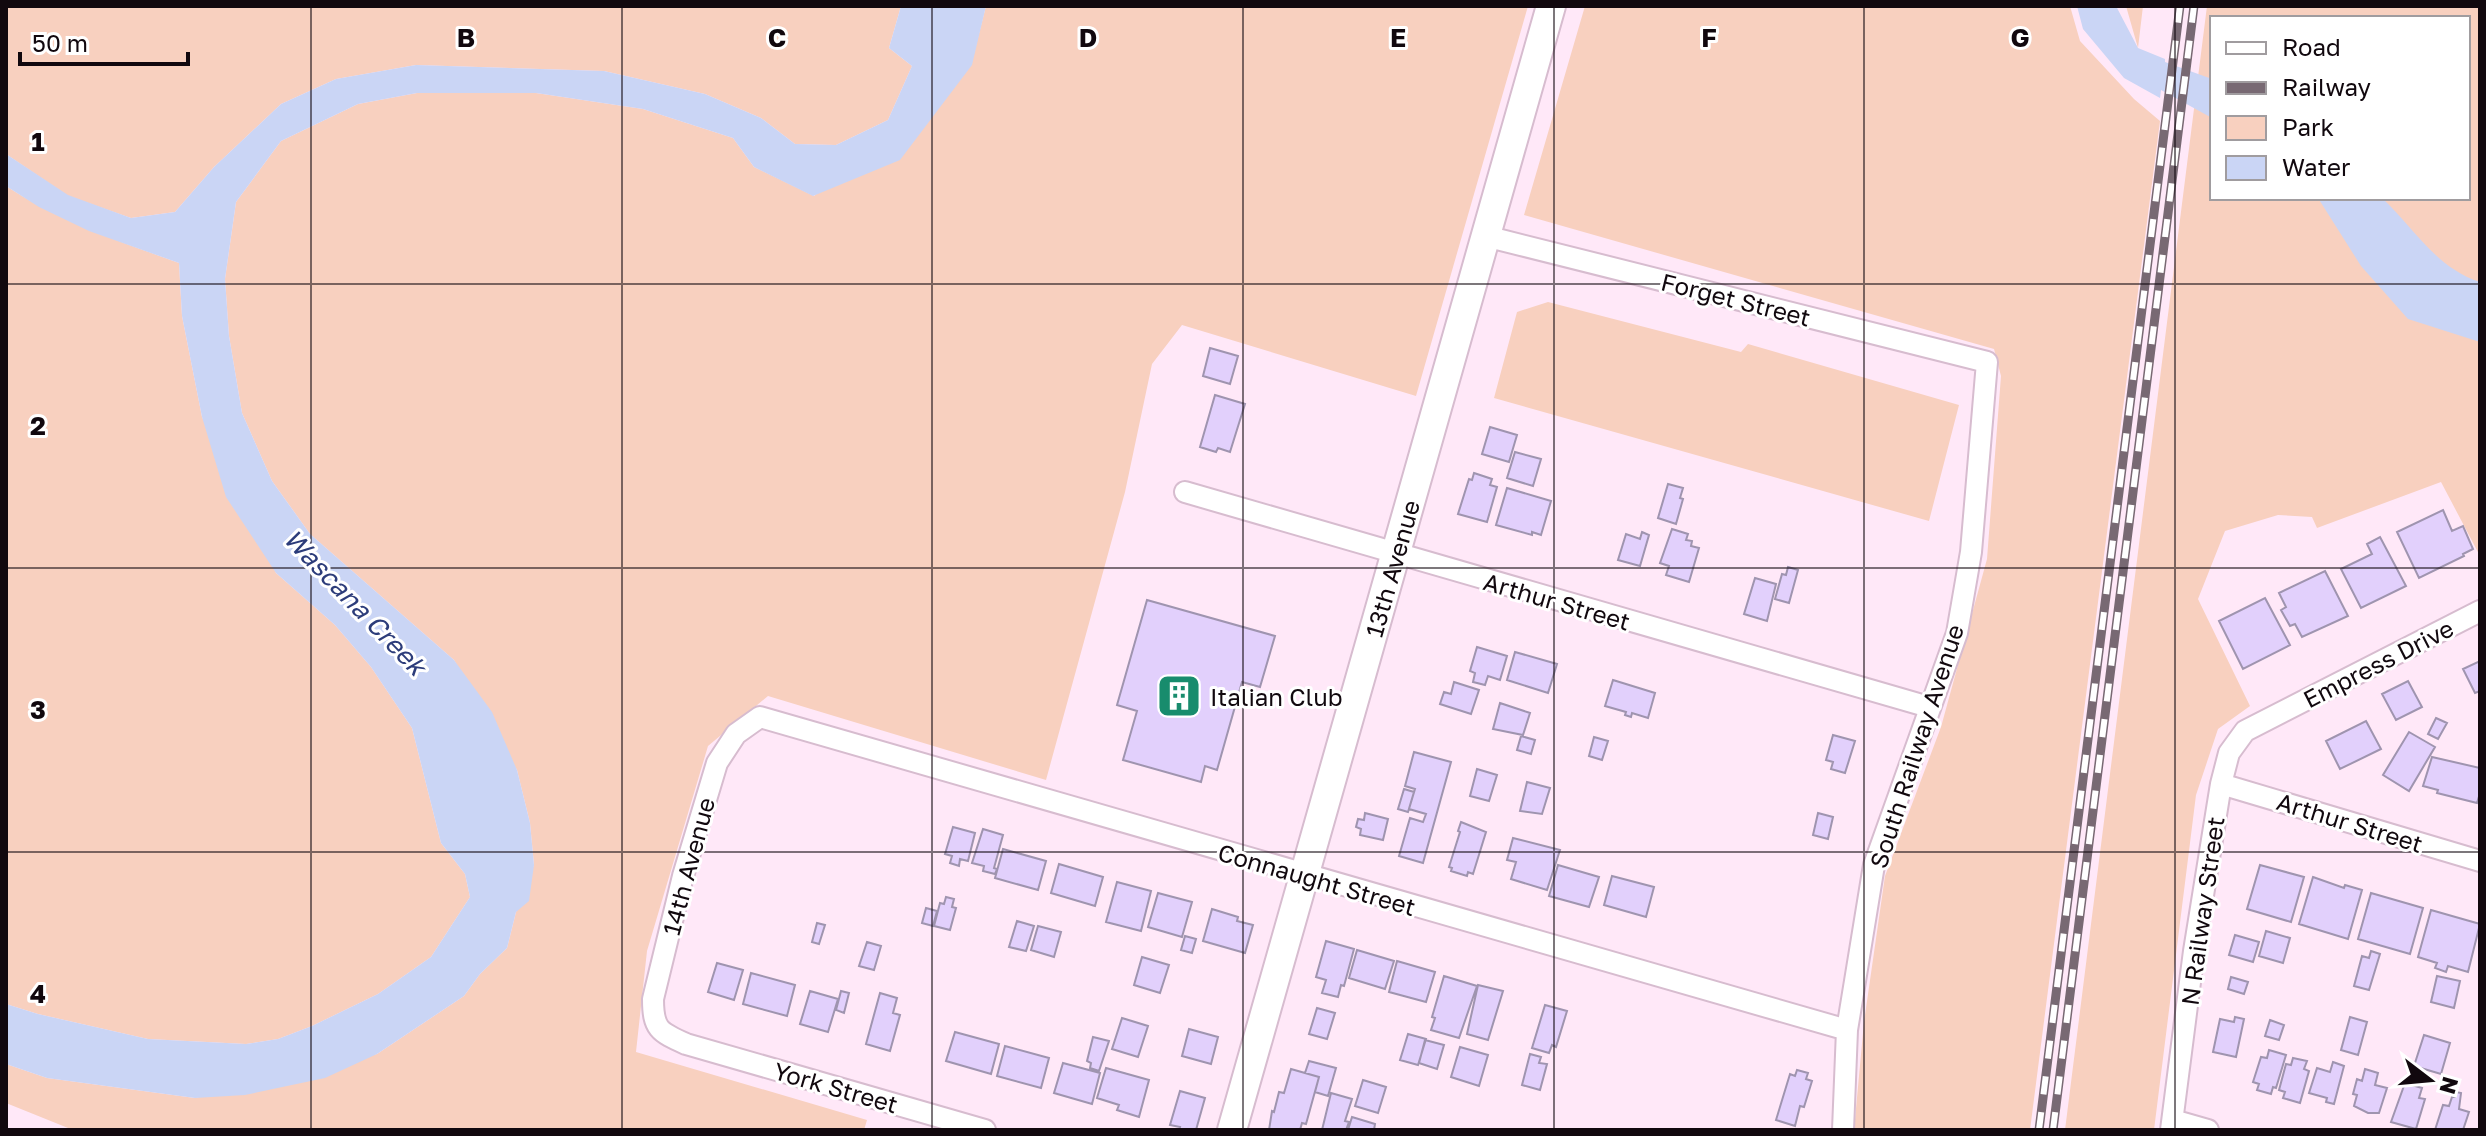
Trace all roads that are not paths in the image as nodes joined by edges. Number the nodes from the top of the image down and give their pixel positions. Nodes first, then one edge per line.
1 (1551, 6) edge
2 (1485, 236) junction
3 (1987, 362) joint
4 (1185, 492) dead end
5 (1395, 554) junction
6 (2480, 611) edge
7 (1929, 707) junction
8 (2275, 715) joint
9 (789, 723) joint
10 (2221, 784) junction
11 (2480, 861) edge
12 (1304, 876) junction
13 (1847, 1030) junction
14 (686, 1044) joint
15 (2172, 1125) edge
16 (985, 1130) edge
17 (1232, 1130) edge
18 (1843, 1130) edge
19 (2208, 1130) edge

1 - 2 street, 13th Avenue
2 - 3 street, Forget Street
2 - 5 street, 13th Avenue
3 - 7 street, South Railway Avenue
4 - 5 street, Arthur Street
5 - 7 street, Arthur Street
5 - 12 street, 13th Avenue
6 - 8 street, Empress Drive
7 - 13 street, South Railway Avenue
8 - 10 street, N Railway Street
9 - 12 street, Connaught Street
9 - 14 street, 14th Avenue
10 - 11 street, Arthur Street
10 - 15 street, N Railway Street
12 - 13 street, Connaught Street
12 - 17 street, 13th Avenue
13 - 18 street, South Railway Avenue
14 - 16 street, York Street
15 - 19 street

